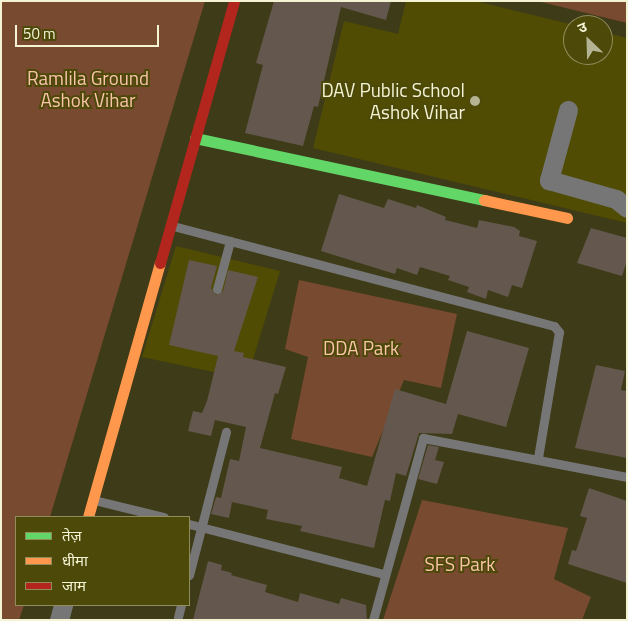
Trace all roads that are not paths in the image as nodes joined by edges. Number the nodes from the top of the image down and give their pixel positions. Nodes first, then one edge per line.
1 (234, 1) edge
2 (568, 110) dead end
3 (195, 138) junction
4 (627, 208) edge
5 (567, 218) dead end
6 (171, 226) junction
7 (230, 241) junction
8 (217, 289) dead end
9 (226, 432) dead end
10 (538, 458) junction
11 (627, 477) edge
12 (93, 500) junction
13 (88, 516) edge
14 (160, 516) edge
15 (190, 524) edge
16 (201, 527) junction
17 (190, 570) edge
18 (384, 574) junction
19 (63, 606) edge
20 (181, 606) edge
21 (178, 617) dead end
22 (59, 620) edge
23 (373, 620) edge

1 - 3 street
2 - 4 street
3 - 5 street
3 - 6 street
6 - 7 lane
6 - 12 street
7 - 8 lane
7 - 10 lane
9 - 16 lane
10 - 11 lane
10 - 18 lane
12 - 13 street
12 - 14 lane
15 - 16 lane
16 - 17 lane
16 - 18 lane
18 - 23 lane
19 - 22 street
20 - 21 lane

